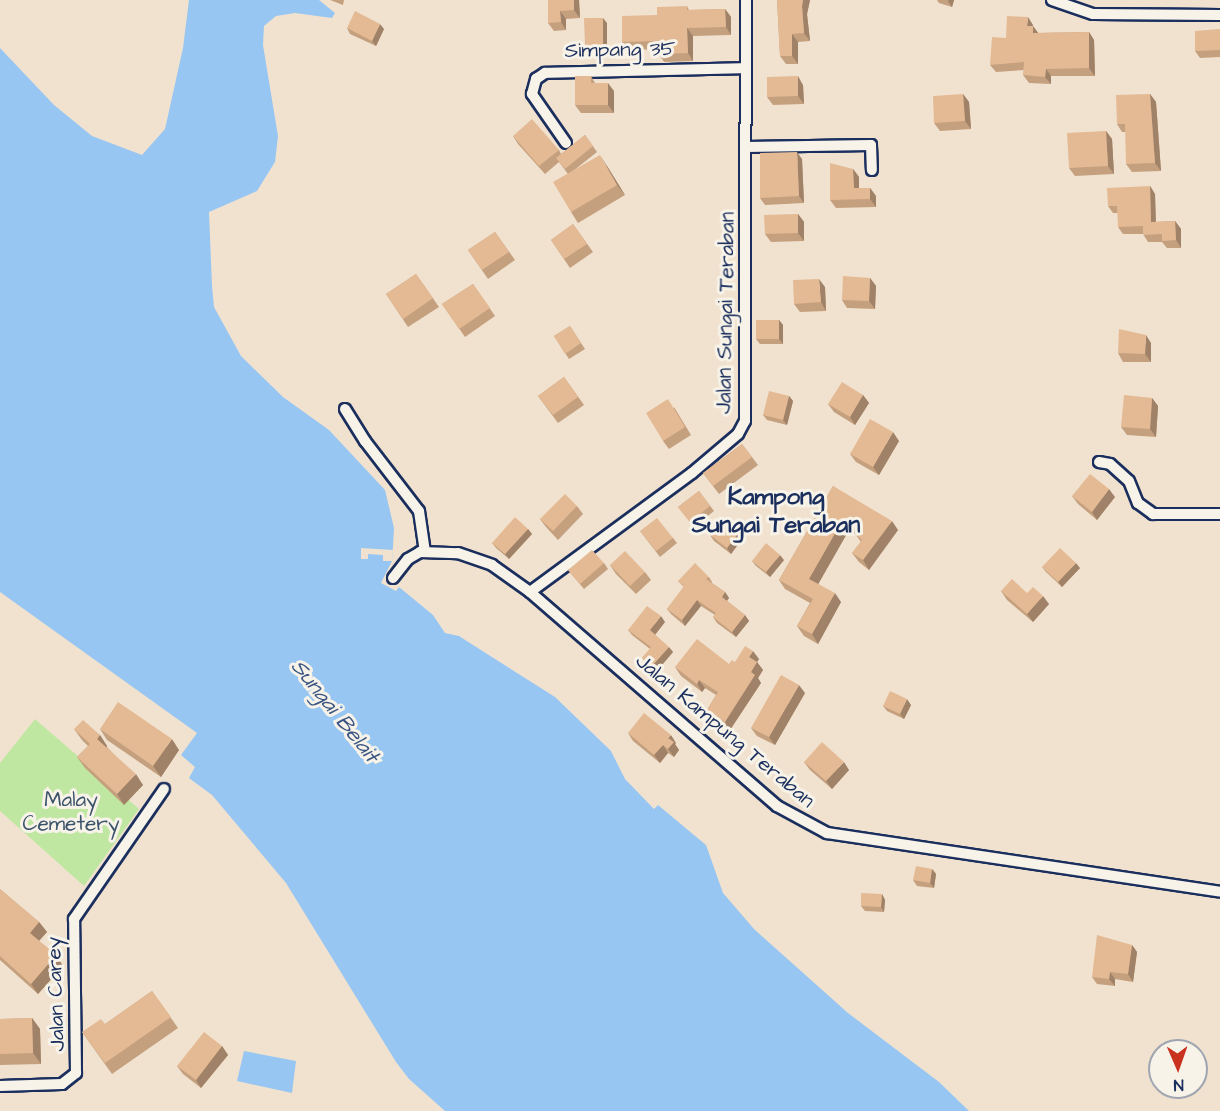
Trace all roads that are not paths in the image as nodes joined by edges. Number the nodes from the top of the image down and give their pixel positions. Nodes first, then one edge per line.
1 (746, 0) edge
2 (1052, 0) edge
3 (1220, 15) edge
4 (746, 68) junction
5 (566, 143) dead end
6 (746, 147) junction
7 (872, 170) dead end
8 (345, 409) dead end
9 (1099, 462) dead end
10 (1220, 514) edge
11 (424, 552) junction
12 (393, 578) dead end
13 (530, 592) junction
14 (164, 789) dead end
15 (1220, 892) edge
16 (0, 1086) edge

1 - 4 street, Jalan Sungai Teraban
2 - 3 street
4 - 5 street, Simpang 35
4 - 6 street, Jalan Sungai Teraban
6 - 7 street
6 - 13 street, Jalan Sungai Teraban
8 - 11 street
9 - 10 street
11 - 12 street
11 - 13 street, Jalan Kampung Teraban
13 - 15 street, Jalan Kampung Teraban
14 - 16 street, Jalan Carey

